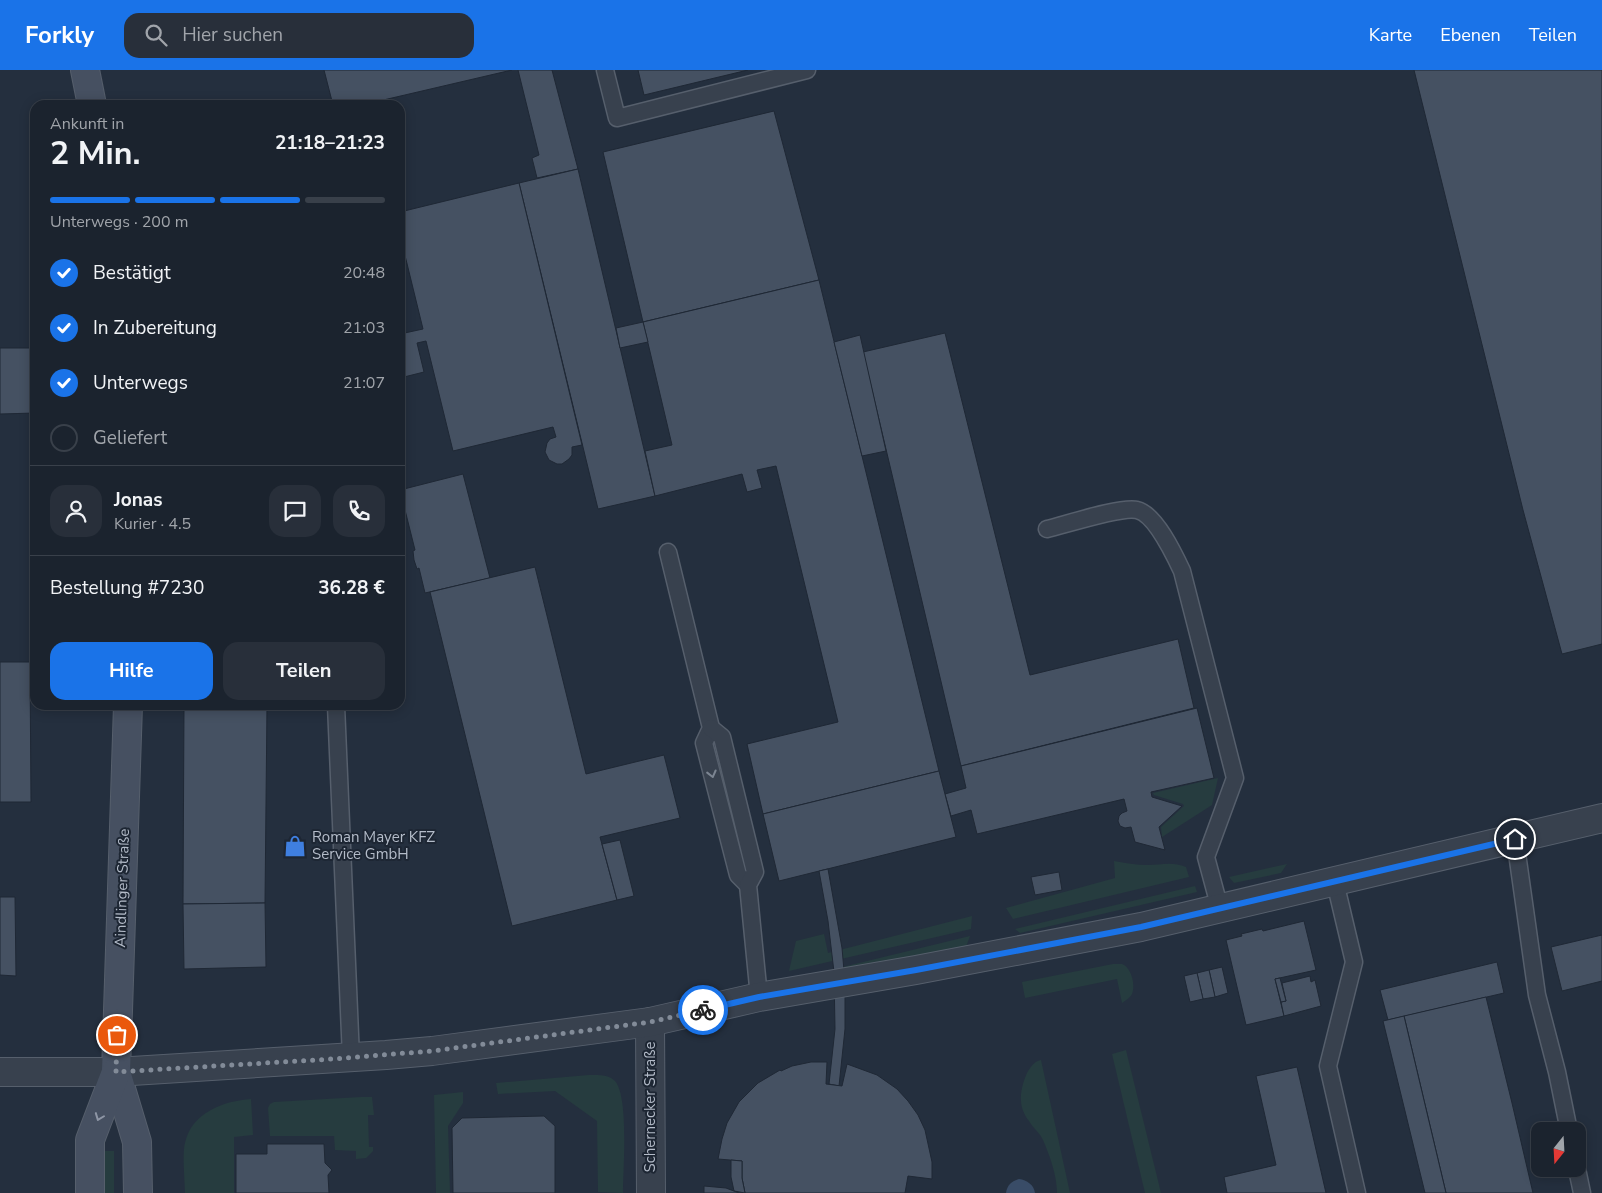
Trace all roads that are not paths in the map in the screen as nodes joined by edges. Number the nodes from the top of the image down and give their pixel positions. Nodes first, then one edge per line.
1 (85, 70) edge
2 (605, 70) edge
3 (806, 70) edge
4 (91, 100) edge
5 (1047, 529) dead end
6 (668, 552) dead end
7 (128, 710) edge
8 (336, 710) edge
9 (1602, 818) edge
10 (1515, 839) junction
11 (1334, 882) junction
12 (1220, 909) junction
13 (759, 997) junction
14 (650, 1022) junction
15 (351, 1058) junction
16 (0, 1072) edge
17 (116, 1072) junction
18 (1567, 1122) edge
19 (1579, 1178) edge
20 (90, 1193) edge
21 (138, 1193) edge
22 (651, 1193) edge
23 (1358, 1193) edge
24 (1582, 1193) edge

1 - 4 main road
2 - 3 lane
5 - 12 lane
6 - 13 lane
7 - 17 main road, Aindlinger Straße
8 - 15 lane
9 - 10 street
10 - 11 street
10 - 18 lane
11 - 12 street
11 - 23 lane
12 - 13 street
13 - 14 street
14 - 15 street
14 - 22 street, Schernecker Straße
15 - 17 street
16 - 17 street
17 -> 20 main road
17 - 21 main road
19 - 24 lane

